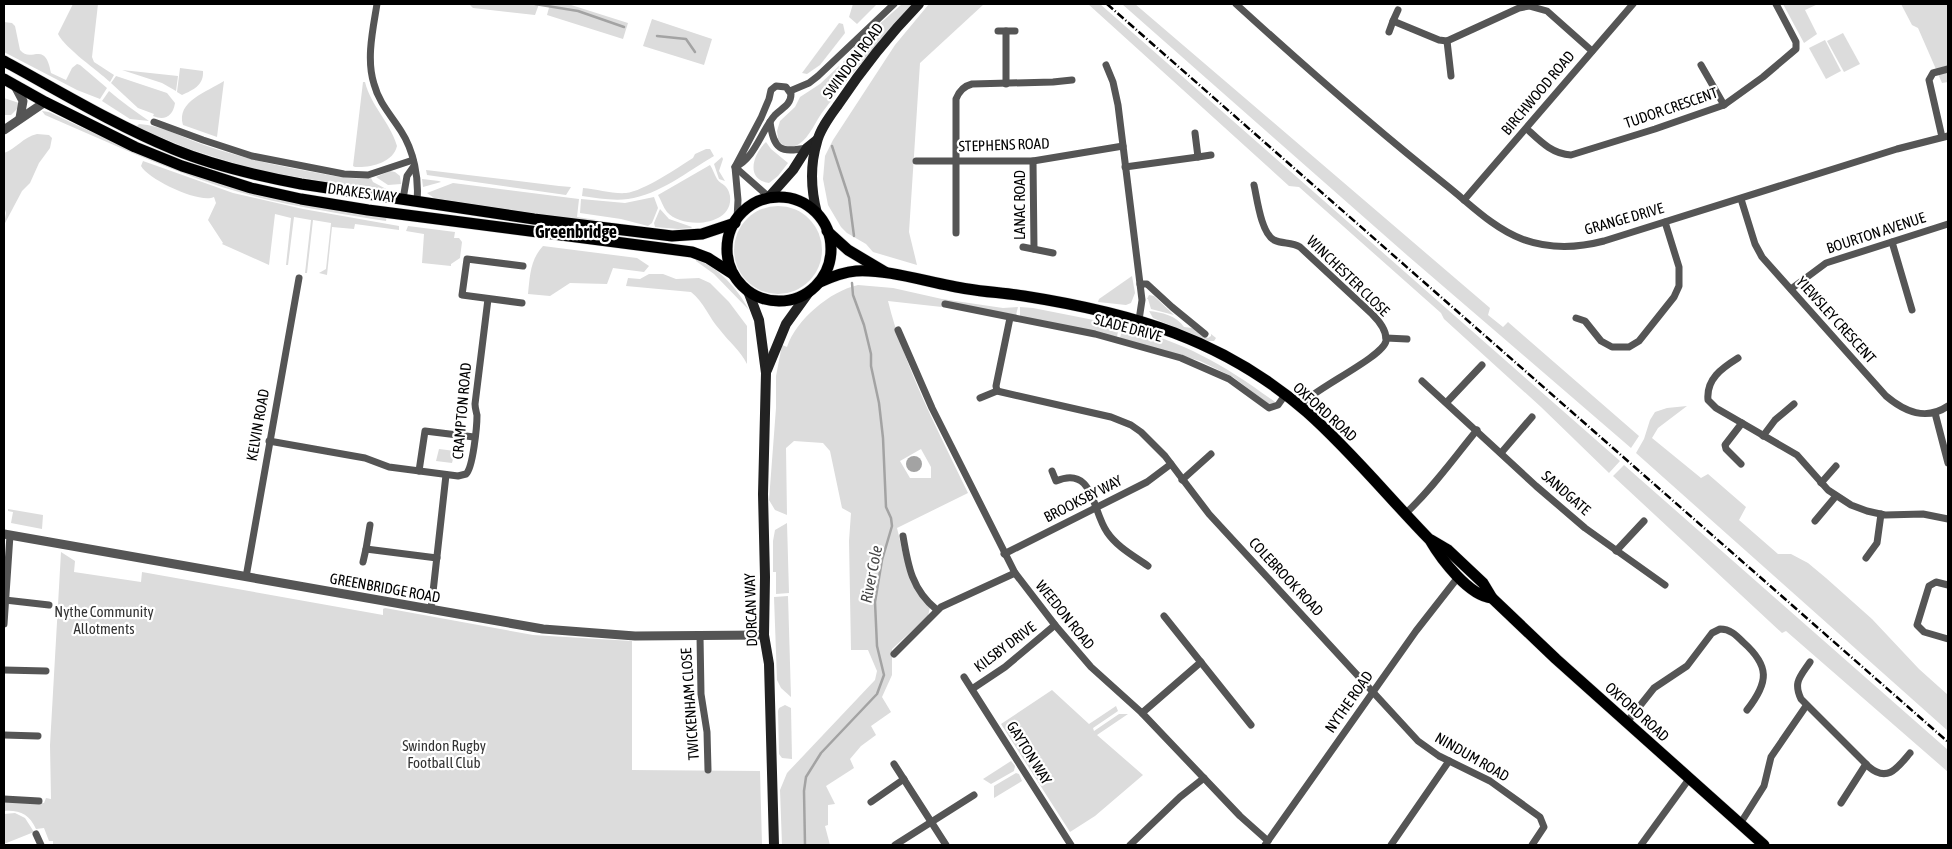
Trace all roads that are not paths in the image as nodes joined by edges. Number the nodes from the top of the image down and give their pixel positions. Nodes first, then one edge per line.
1 (377, 4) edge
2 (894, 4) edge
3 (919, 4) edge
4 (1236, 4) edge
5 (1634, 4) edge
6 (1776, 4) edge
7 (1398, 10) dead end
8 (1394, 21) junction
9 (1015, 31) dead end
10 (1389, 32) dead end
11 (1447, 41) junction
12 (1592, 51) junction
13 (4, 61) edge
14 (1701, 65) dead end
15 (1106, 66) dead end
16 (4, 67) edge
17 (1948, 68) edge
18 (1451, 76) dead end
19 (4, 79) edge
20 (1072, 80) dead end
21 (1006, 84) junction
22 (15, 85) junction
23 (790, 91) junction
24 (769, 99) junction
25 (45, 102) junction
26 (1724, 105) junction
27 (784, 107) junction
28 (20, 118) junction
29 (154, 122) dead end
30 (770, 122) junction
31 (4, 129) edge
32 (1526, 129) junction
33 (1195, 133) dead end
34 (1945, 136) edge
35 (817, 140) junction
36 (1123, 146) junction
37 (807, 148) junction
38 (1210, 155) dead end
39 (1198, 157) junction
40 (1033, 160) junction
41 (957, 161) junction
42 (916, 162) dead end
43 (413, 163) junction
44 (734, 167) junction
45 (1125, 167) junction
46 (1254, 185) dead end
47 (769, 197) junction
48 (1741, 198) junction
49 (403, 199) junction
50 (1464, 200) junction
51 (417, 201) junction
52 (401, 214) junction
53 (817, 214) junction
54 (415, 216) junction
55 (736, 221) junction
56 (1664, 222) junction
57 (1948, 224) edge
58 (826, 230) junction
59 (956, 233) dead end
60 (1892, 242) junction
61 (1023, 247) dead end
62 (1034, 249) junction
63 (1053, 253) dead end
64 (523, 266) dead end
65 (733, 274) junction
66 (889, 274) junction
67 (299, 278) dead end
68 (820, 282) junction
69 (1140, 284) junction
70 (1791, 289) junction
71 (748, 292) junction
72 (809, 292) junction
73 (488, 299) junction
74 (522, 303) dead end
75 (945, 304) dead end
76 (1912, 310) dead end
77 (1010, 318) junction
78 (1576, 318) dead end
79 (1139, 320) junction
80 (898, 330) dead end
81 (1178, 333) joint
82 (1205, 334) dead end
83 (1386, 338) junction
84 (1407, 339) dead end
85 (917, 353) dead end
86 (909, 356) junction
87 (1738, 358) dead end
88 (1482, 365) dead end
89 (766, 373) junction
90 (1422, 381) dead end
91 (997, 391) junction
92 (1285, 396) junction
93 (980, 398) dead end
94 (1447, 402) junction
95 (1794, 404) dead end
96 (1299, 406) junction
97 (1948, 406) edge
98 (1935, 413) junction
99 (1532, 417) dead end
100 (1742, 423) junction
101 (1477, 430) junction
102 (1763, 436) junction
103 (474, 437) junction
104 (269, 441) junction
105 (1501, 452) junction
106 (1211, 454) dead end
107 (1948, 463) edge
108 (1171, 464) junction
109 (1741, 464) dead end
110 (1836, 466) dead end
111 (419, 471) junction
112 (1052, 471) dead end
113 (446, 475) junction
114 (1182, 480) junction
115 (1821, 483) junction
116 (1836, 496) junction
117 (1096, 507) junction
118 (1405, 514) junction
119 (1881, 514) junction
120 (1948, 519) edge
121 (1644, 521) dead end
122 (1814, 521) dead end
123 (370, 525) dead end
124 (7, 535) edge
125 (903, 536) dead end
126 (366, 550) junction
127 (1616, 551) junction
128 (1004, 554) junction
129 (437, 558) junction
130 (1866, 558) dead end
131 (363, 562) dead end
132 (1148, 566) dead end
133 (1462, 572) junction
134 (1014, 573) junction
135 (246, 577) junction
136 (1664, 585) dead end
137 (1948, 585) edge
138 (5, 600) junction
139 (49, 604) dead end
140 (431, 610) junction
141 (938, 610) junction
142 (1164, 616) dead end
143 (4, 624) edge
144 (1055, 625) junction
145 (764, 635) junction
146 (700, 636) junction
147 (1948, 639) edge
148 (894, 654) dead end
149 (1202, 662) junction
150 (1810, 662) dead end
151 (4, 670) edge
152 (46, 671) dead end
153 (964, 677) dead end
154 (972, 689) junction
155 (1373, 691) junction
156 (1806, 706) junction
157 (1748, 710) dead end
158 (1142, 713) junction
159 (1627, 722) junction
160 (1251, 725) dead end
161 (4, 734) edge
162 (38, 736) dead end
163 (1910, 753) dead end
164 (1449, 761) junction
165 (894, 764) dead end
166 (1866, 764) junction
167 (708, 770) dead end
168 (1204, 778) junction
169 (1689, 779) junction
170 (904, 780) junction
171 (974, 795) dead end
172 (4, 799) edge
173 (39, 800) dead end
174 (871, 802) dead end
175 (1842, 803) dead end
176 (931, 822) junction
177 (1740, 824) junction
178 (36, 834) dead end
179 (1267, 843) edge
180 (41, 845) edge
181 (774, 845) edge
182 (895, 845) edge
183 (946, 845) edge
184 (1071, 845) edge
185 (1130, 845) edge
186 (1391, 845) edge
187 (1532, 845) edge
188 (1642, 845) edge
189 (1764, 845) edge

1 - 43 street
2 - 23 street
3 - 35 main road, SWINDON ROAD
4 - 50 street, GRANGE DRIVE
5 - 12 street, BIRCHWOOD ROAD
6 - 26 street, TUDOR CRESCENT
7 - 8 street
8 - 10 street
8 - 11 street
9 - 21 street
11 - 12 street
11 - 18 street
12 - 32 street, BIRCHWOOD ROAD
13 - 49 main road, DRAKES WAY
14 - 26 street
15 - 36 street
16 - 25 main road
17 - 34 street, GRANGE DRIVE
19 - 22 main road, DRAKES WAY
20 - 21 street
21 - 41 street
22 - 25 main road, DRAKES WAY
22 - 28 street
23 - 24 street
23 - 27 street
24 - 27 street
24 - 44 street
25 - 28 street
25 - 52 main road, DRAKES WAY
26 - 32 street, TUDOR CRESCENT
27 - 30 street
28 - 31 street
29 - 43 street, DRAKES WAY
30 - 37 street
30 - 44 street
32 - 50 street, BIRCHWOOD ROAD
33 - 39 street
34 - 48 street, GRANGE DRIVE
35 - 37 main road, SWINDON ROAD
35 - 53 main road, SWINDON ROAD
36 - 40 street, STEPHENS ROAD
36 - 45 street
37 - 47 main road, SWINDON ROAD
38 - 39 street
39 - 45 street
40 - 41 street, STEPHENS ROAD
40 - 62 street, LANAC ROAD
41 - 42 street, STEPHENS ROAD
41 - 59 street
43 - 49 street
43 - 51 street
44 - 47 street
44 - 55 street
45 - 69 street
46 - 83 street, WINCHESTER CLOSE
47 - 53 main road
47 - 55 main road
48 - 56 street, GRANGE DRIVE
48 - 70 street, YIEWSLEY CRESCENT
49 - 51 main road, DRAKES WAY
49 - 52 main road
50 - 56 street, GRANGE DRIVE
51 - 54 main road
51 - 55 main road, DRAKES WAY
52 - 54 main road, DRAKES WAY
53 - 58 main road
54 - 65 main road, DRAKES WAY
55 - 65 main road
56 - 78 street
57 - 60 street, BOURTON AVENUE
58 - 66 main road, SLADE DRIVE
58 - 68 main road
60 - 70 street, BOURTON AVENUE
60 - 76 street
61 - 62 street, LANAC ROAD
62 - 63 street, LANAC ROAD
64 - 73 street
65 - 71 main road
66 - 68 main road, SLADE DRIVE
66 - 79 main road, SLADE DRIVE
67 - 104 street, KELVIN ROAD
68 - 72 main road
69 - 79 street
69 - 82 street
70 - 98 street, YIEWSLEY CRESCENT
71 - 72 main road
71 - 89 main road, DORCAN WAY
72 - 89 main road, DORCAN WAY
73 - 74 street
73 - 103 street, CRAMPTON ROAD
75 - 77 street, SLADE DRIVE
77 - 91 street
77 - 92 street, SLADE DRIVE
79 - 81 main road, SLADE DRIVE
80 - 86 street, WEEDON ROAD
81 - 92 main road, OXFORD ROAD
83 - 84 street, WINCHESTER CLOSE
83 - 96 street, WINCHESTER CLOSE
85 - 86 street
86 - 128 street, WEEDON ROAD
87 - 100 street
88 - 94 street
89 - 145 main road, DORCAN WAY
90 - 94 street, SANDGATE
91 - 93 street
91 - 108 street, COLEBROOK ROAD
92 - 96 main road, OXFORD ROAD
94 - 101 street, SANDGATE
95 - 102 street
96 - 118 main road, OXFORD ROAD
97 - 98 street
98 - 107 street
99 - 105 street
100 - 102 street
100 - 109 street
101 - 105 street, SANDGATE
101 - 118 street
102 - 115 street
103 - 111 street
103 - 113 street, CRAMPTON ROAD
104 - 111 street, CRAMPTON ROAD
104 - 135 street, KELVIN ROAD
105 - 127 street, SANDGATE
106 - 114 street
108 - 114 street, COLEBROOK ROAD
108 - 117 street, BROOKSBY WAY
110 - 115 street
111 - 113 street, CRAMPTON ROAD
112 - 117 street
113 - 129 street
114 - 155 street, COLEBROOK ROAD
115 - 116 street
116 - 119 street
116 - 122 street
117 - 128 street, BROOKSBY WAY
117 - 132 street
118 - 133 main road, OXFORD ROAD
119 - 120 street
119 - 130 street
121 - 127 street
123 - 126 street
124 - 135 street, GREENBRIDGE ROAD
124 - 138 street
125 - 141 street
126 - 129 street
126 - 131 street
127 - 136 street, SANDGATE
128 - 134 street, WEEDON ROAD
129 - 140 street
133 - 155 street, NYTHE ROAD
133 - 159 main road, OXFORD ROAD
134 - 141 street
134 - 144 street, WEEDON ROAD
135 - 140 street, GREENBRIDGE ROAD
137 - 147 street
138 - 139 street
138 - 143 street
140 - 146 street, GREENBRIDGE ROAD
141 - 148 street
142 - 149 street
144 - 154 street, KILSBY DRIVE
144 - 158 street, WEEDON ROAD
145 - 146 street, GREENBRIDGE ROAD
145 - 181 main road, DORCAN WAY
146 - 167 street, TWICKENHAM CLOSE
149 - 158 street
149 - 160 street
150 - 156 street
151 - 152 street
153 - 154 street, GAYTON WAY
154 - 184 street, GAYTON WAY
155 - 164 street, NINDUM ROAD
155 - 179 street, NYTHE ROAD
156 - 166 street
156 - 177 street
157 - 159 street
158 - 168 street, WEEDON ROAD
159 - 169 main road, OXFORD ROAD
161 - 162 street
163 - 166 street
164 - 186 street
164 - 187 street, NINDUM ROAD
165 - 170 street
166 - 175 street
168 - 179 street, WEEDON ROAD
168 - 185 street
169 - 177 main road, OXFORD ROAD
169 - 188 street
170 - 174 street
170 - 176 street
171 - 176 street
172 - 173 street
176 - 182 street
176 - 183 street
177 - 189 main road, OXFORD ROAD
178 - 180 street

